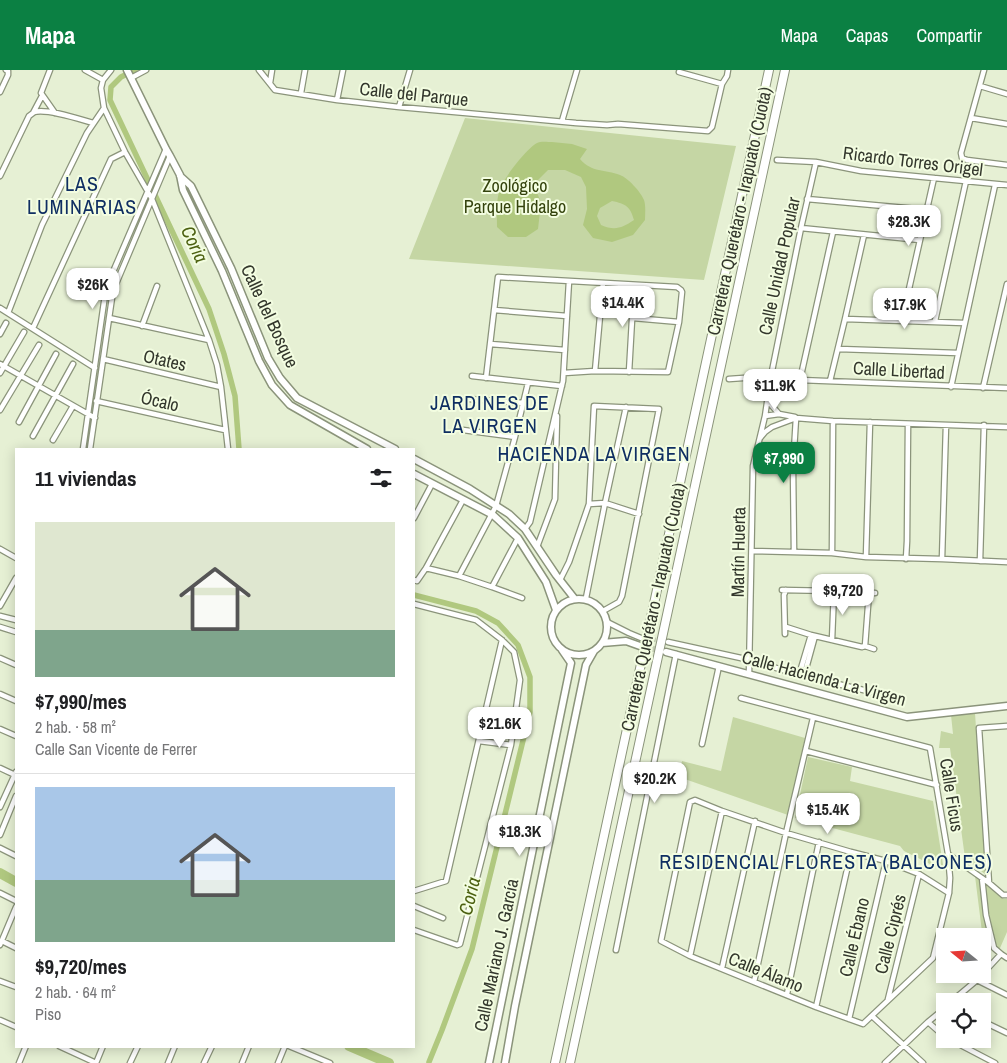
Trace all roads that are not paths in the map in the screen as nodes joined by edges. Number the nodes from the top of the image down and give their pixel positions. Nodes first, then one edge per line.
1 (50, 70) edge
2 (85, 70) edge
3 (111, 70) edge
4 (146, 70) edge
5 (259, 70) edge
6 (272, 70) edge
7 (305, 70) edge
8 (343, 70) edge
9 (410, 70) edge
10 (576, 70) edge
11 (728, 70) edge
12 (769, 70) edge
13 (785, 70) edge
14 (984, 70) edge
15 (7, 71) edge
16 (679, 72) dead end
17 (129, 74) edge
18 (103, 80) junction
19 (270, 84) junction
20 (722, 84) junction
21 (980, 86) junction
22 (0, 92) edge
23 (301, 94) junction
24 (1007, 94) edge
25 (42, 96) junction
26 (337, 100) junction
27 (399, 106) junction
28 (104, 108) junction
29 (33, 113) junction
30 (55, 113) junction
31 (971, 118) junction
32 (562, 121) junction
33 (93, 122) junction
34 (1007, 124) edge
35 (166, 149) junction
36 (125, 152) junction
37 (170, 156) junction
38 (777, 160) dead end
39 (816, 162) junction
40 (1007, 164) edge
41 (180, 175) junction
42 (0, 176) edge
43 (934, 178) junction
44 (966, 181) junction
45 (995, 185) junction
46 (1007, 185) edge
47 (149, 187) junction
48 (153, 197) junction
49 (807, 199) junction
50 (928, 210) junction
51 (801, 228) junction
52 (833, 232) junction
53 (864, 235) junction
54 (920, 240) junction
55 (569, 281) junction
56 (603, 283) junction
57 (1007, 284) edge
58 (634, 285) junction
59 (157, 286) dead end
60 (0, 308) edge
61 (494, 310) junction
62 (8, 313) junction
63 (567, 316) junction
64 (109, 318) junction
65 (633, 318) junction
66 (845, 320) junction
67 (902, 320) junction
68 (935, 321) junction
69 (679, 322) junction
70 (6, 323) dead end
71 (964, 323) junction
72 (142, 326) junction
73 (33, 328) junction
74 (24, 332) dead end
75 (0, 334) edge
76 (209, 340) junction
77 (490, 344) junction
78 (39, 345) dead end
79 (838, 349) junction
80 (565, 350) junction
81 (958, 353) junction
82 (56, 354) dead end
83 (103, 359) junction
84 (73, 364) dead end
85 (2, 366) edge
86 (95, 368) junction
87 (595, 371) junction
88 (629, 372) junction
89 (0, 373) edge
90 (564, 373) junction
91 (21, 376) junction
92 (472, 376) dead end
93 (771, 376) junction
94 (486, 378) junction
95 (729, 379) dead end
96 (800, 380) junction
97 (830, 381) junction
98 (528, 383) junction
99 (39, 386) junction
100 (562, 386) junction
101 (221, 387) junction
102 (951, 387) junction
103 (983, 388) junction
104 (1007, 388) edge
105 (56, 396) junction
106 (469, 399) dead end
107 (89, 400) junction
108 (767, 400) junction
109 (97, 401) junction
110 (524, 403) junction
111 (558, 405) junction
112 (73, 406) junction
113 (626, 407) junction
114 (0, 410) edge
115 (87, 414) junction
116 (779, 414) junction
117 (764, 416) junction
118 (95, 418) junction
119 (796, 418) junction
120 (833, 421) junction
121 (19, 422) dead end
122 (870, 422) junction
123 (908, 424) junction
124 (946, 425) junction
125 (984, 425) junction
126 (1007, 427) edge
127 (225, 430) junction
128 (463, 430) dead end
129 (33, 436) dead end
130 (515, 437) junction
131 (53, 440) dead end
132 (758, 442) junction
133 (83, 448) edge
134 (90, 448) edge
135 (228, 448) edge
136 (365, 448) edge
137 (393, 448) edge
138 (415, 460) edge
139 (754, 466) junction
140 (793, 467) junction
141 (415, 475) edge
142 (432, 484) junction
143 (463, 500) junction
144 (605, 503) junction
145 (589, 504) junction
146 (496, 506) junction
147 (639, 514) junction
148 (492, 515) junction
149 (415, 516) edge
150 (525, 529) junction
151 (518, 538) junction
152 (538, 548) junction
153 (0, 549) edge
154 (752, 551) junction
155 (794, 552) junction
156 (832, 553) junction
157 (15, 557) edge
158 (866, 557) junction
159 (906, 559) junction
160 (942, 559) junction
161 (980, 561) junction
162 (1007, 562) edge
163 (426, 568) junction
164 (460, 576) junction
165 (15, 580) edge
166 (416, 580) edge
167 (560, 580) junction
168 (492, 586) junction
169 (834, 591) junction
170 (522, 598) dead end
171 (574, 598) junction
172 (586, 598) junction
173 (415, 604) edge
174 (0, 606) edge
175 (556, 610) junction
176 (603, 611) junction
177 (0, 616) edge
178 (15, 620) edge
179 (607, 622) junction
180 (0, 627) edge
181 (786, 627) junction
182 (15, 632) edge
183 (785, 634) dead end
184 (813, 636) junction
185 (641, 638) tunnel mouth
186 (502, 640) junction
187 (832, 640) junction
188 (668, 642) tunnel mouth
189 (602, 644) junction
190 (640, 646) tunnel mouth
191 (865, 646) junction
192 (874, 648) dead end
193 (562, 650) junction
194 (594, 651) junction
195 (666, 652) tunnel mouth
196 (676, 654) junction
197 (0, 658) edge
198 (750, 660) junction
199 (15, 665) edge
200 (719, 666) junction
201 (749, 674) junction
202 (801, 675) junction
203 (872, 692) dead end
204 (0, 694) edge
205 (740, 698) dead end
206 (15, 701) edge
207 (1007, 706) edge
208 (813, 718) junction
209 (1007, 726) edge
210 (0, 730) edge
211 (15, 736) edge
212 (479, 741) junction
213 (702, 744) dead end
214 (511, 745) junction
215 (806, 751) junction
216 (0, 768) edge
217 (15, 773) edge
218 (936, 785) junction
219 (15, 798) edge
220 (0, 805) edge
221 (722, 811) junction
222 (755, 821) junction
223 (786, 833) junction
224 (0, 835) edge
225 (819, 842) junction
226 (0, 848) edge
227 (851, 852) junction
228 (948, 854) junction
229 (15, 856) edge
230 (886, 861) junction
231 (919, 874) junction
232 (982, 878) junction
233 (989, 883) junction
234 (415, 891) edge
235 (0, 893) edge
236 (949, 893) junction
237 (1007, 894) edge
238 (15, 901) edge
239 (415, 906) edge
240 (15, 909) edge
241 (444, 918) dead end
242 (415, 930) edge
243 (1, 943) edge
244 (15, 948) edge
245 (616, 950) dead end
246 (1001, 954) junction
247 (690, 956) junction
248 (1007, 958) edge
249 (991, 965) edge
250 (722, 968) junction
251 (0, 981) edge
252 (754, 982) junction
253 (973, 983) edge
254 (983, 983) edge
255 (15, 987) edge
256 (962, 993) edge
257 (787, 994) junction
258 (1007, 995) edge
259 (888, 1000) junction
260 (816, 1007) junction
261 (936, 1015) edge
262 (872, 1016) junction
263 (0, 1020) edge
264 (849, 1020) junction
265 (928, 1022) junction
266 (863, 1024) joint
267 (991, 1025) edge
268 (15, 1028) edge
269 (936, 1029) edge
270 (1007, 1033) edge
271 (904, 1046) junction
272 (25, 1048) edge
273 (64, 1048) edge
274 (102, 1048) edge
275 (137, 1048) edge
276 (174, 1048) edge
277 (211, 1048) edge
278 (248, 1048) edge
279 (286, 1048) edge
280 (291, 1048) edge
281 (966, 1048) edge
282 (317, 1061) edge
283 (19, 1063) edge
284 (96, 1063) edge
285 (130, 1063) edge
286 (168, 1063) edge
287 (204, 1063) edge
288 (242, 1063) edge
289 (278, 1063) edge
290 (330, 1063) edge
291 (489, 1063) edge
292 (505, 1063) edge
293 (554, 1063) edge
294 (570, 1063) edge
295 (885, 1063) edge
296 (923, 1063) edge
297 (995, 1063) edge

1 - 25 street
2 - 18 street
3 - 18 street
4 - 17 street
5 - 19 street
6 - 19 street
7 - 23 street
8 - 26 street
9 - 27 street
10 - 32 street
11 - 20 street
12 - 293 highway, Carretera Querétaro - Irapuato (Cuota)
13 - 294 highway, Carretera Querétaro - Irapuato (Cuota)
14 - 21 street
15 - 22 street
16 - 20 street
17 - 35 street, Calle del Bosque
18 - 28 street
19 - 23 street, Calle del Parque
20 - 32 street, Calle del Parque
21 - 24 street
21 - 31 street
23 - 26 street, Calle del Parque
25 - 29 street
25 - 30 street
26 - 27 street, Calle del Parque
27 - 32 street, Calle del Parque
28 - 33 street
28 - 36 street
29 - 30 street
29 - 42 street
30 - 33 street
31 - 34 street
31 - 40 street
33 - 62 street
35 - 37 street, Calle del Bosque
35 - 47 street
36 - 47 street
36 - 73 street
37 - 41 street, Calle del Bosque
37 - 48 street
38 - 39 street, Ricardo Torres Origel
39 - 43 street, Ricardo Torres Origel
39 - 49 street, Calle Unidad Popular
41 - 136 street, Calle del Bosque
41 - 137 street, Calle del Bosque
43 - 44 street, Ricardo Torres Origel
43 - 50 street
44 - 45 street, Ricardo Torres Origel
44 - 68 street
45 - 46 street, Ricardo Torres Origel
45 - 71 street
47 - 48 street
47 - 86 street
48 - 64 street
48 - 76 street
49 - 50 street
49 - 51 street, Calle Unidad Popular
50 - 54 street
51 - 52 street
51 - 93 street, Calle Unidad Popular
52 - 53 street
52 - 96 street
53 - 54 street
53 - 66 street
54 - 67 street
55 - 56 street
55 - 61 street
55 - 63 street
56 - 58 street
56 - 87 street
57 - 103 street
58 - 65 street
58 - 69 street
59 - 72 street
60 - 62 street
61 - 63 street
61 - 77 street
62 - 73 street
63 - 80 street
64 - 72 street
64 - 83 street
65 - 69 street
65 - 88 street
66 - 67 street
66 - 79 street
67 - 68 street
68 - 71 street
69 - 88 street
70 - 75 street
71 - 81 street
72 - 76 street
73 - 86 street
74 - 85 street
76 - 101 street
77 - 80 street
77 - 94 street
78 - 91 street
79 - 81 street
79 - 97 street
80 - 90 street
81 - 102 street
82 - 99 street
83 - 101 street, Otates
83 - 109 street
84 - 105 street
85 - 89 street
85 - 91 street
86 - 107 street
87 - 88 street
87 - 90 street
90 - 100 street
91 - 99 street
91 - 114 street
92 - 94 street
93 - 95 street, Calle Libertad
93 - 96 street, Calle Libertad
93 - 108 street, Calle Unidad Popular
94 - 98 street
96 - 97 street, Calle Libertad
97 - 102 street, Calle Libertad
98 - 100 street
98 - 110 street
99 - 105 street
99 - 121 street
100 - 111 street
101 - 127 street
102 - 103 street, Calle Libertad
103 - 104 street, Calle Libertad
105 - 112 street
105 - 129 street
106 - 110 street
107 - 109 street, Ócalo
107 - 115 street
108 - 116 street
108 - 117 street, Calle Unidad Popular
109 - 118 street
109 - 127 street, Ócalo
110 - 130 street
111 - 150 street
111 - 152 street
112 - 115 street
112 - 131 street
113 - 144 street
113 - 145 street
113 - 147 street
115 - 118 street
115 - 133 street
116 - 117 street
116 - 119 street
117 - 132 street, Calle Unidad Popular
118 - 134 street
119 - 120 street
119 - 132 street, Martín Huerta
119 - 140 street
120 - 122 street
120 - 156 street
122 - 123 street
122 - 158 street
123 - 124 street
123 - 159 street
124 - 125 street
124 - 160 street
125 - 126 street
125 - 161 street
127 - 135 street
128 - 130 street
130 - 146 street
132 - 139 street, Martín Huerta
138 - 146 street
139 - 140 street
139 - 154 street, Martín Huerta
140 - 155 street
141 - 142 street
142 - 143 street
142 - 149 street
143 - 148 street
143 - 163 street
144 - 145 street
144 - 147 street
144 - 172 street
145 - 167 street
146 - 148 street
146 - 150 street
147 - 176 street
148 - 151 street
148 - 164 street
150 - 152 street
151 - 168 street
151 - 175 street
152 - 167 street
153 - 157 street
154 - 155 street
154 - 198 street, Martín Huerta
155 - 156 street
156 - 158 street
158 - 159 street
159 - 160 street
160 - 161 street
161 - 162 street
163 - 164 street
163 - 166 street
164 - 168 street
165 - 174 street
167 - 171 street
168 - 170 street
169 - 181 street
169 - 187 street
169 - 191 street
171 - 172 street
171 - 175 street
172 - 176 street
173 - 186 street
175 - 193 street
176 - 179 street
177 - 178 street
179 - 185 street
179 - 189 street
180 - 182 street
181 - 183 street
181 - 184 street
184 - 187 street
184 - 202 street
186 - 212 street
186 - 214 street
187 - 191 street
188 - 198 street
189 - 190 street
189 - 194 street
191 - 192 street
193 - 194 street
193 - 291 street, Calle Mariano J. García
194 - 292 street, Calle Mariano J. García
195 - 196 street, Calle Hacienda La Virgen
196 - 200 street, Calle Hacienda La Virgen
196 - 245 street
197 - 199 street
198 - 201 street, Martín Huerta
198 - 202 street
200 - 201 street, Calle Hacienda La Virgen
200 - 213 street
201 - 207 street, Calle Hacienda La Virgen
202 - 203 street
204 - 206 street
205 - 208 street
208 - 215 street
208 - 218 street, Calle Ficus
209 - 233 street
210 - 211 street
212 - 214 street
212 - 234 street
214 - 242 street
215 - 218 street
215 - 223 street
216 - 217 street
217 - 220 street
218 - 228 street, Calle Ficus
219 - 224 street
221 - 222 street
221 - 247 street
221 - 247 street, Calle Álamo
222 - 223 street
222 - 250 street
223 - 225 street
223 - 252 street
225 - 227 street
225 - 257 street
226 - 229 street
227 - 230 street
227 - 260 street
228 - 232 street
228 - 236 street, Calle Ficus
230 - 231 street
230 - 264 street, Calle Ébano
231 - 236 street
231 - 259 street, Calle Ciprés
232 - 233 street
232 - 246 street
233 - 237 street
235 - 238 street
236 - 259 street, Calle Ficus
239 - 241 street
240 - 243 street
243 - 244 street
246 - 248 street
246 - 249 street
247 - 250 street, Calle Álamo
250 - 252 street, Calle Álamo
251 - 255 street
252 - 257 street, Calle Álamo
253 - 256 street
254 - 258 street
257 - 260 street, Calle Álamo
259 - 262 street, Calle Ficus
260 - 264 street, Calle Álamo
261 - 265 street
262 - 266 street, Calle Ficus
262 - 271 street
263 - 268 street
264 - 266 street, Calle Álamo
265 - 269 street
265 - 271 street
267 - 270 street
271 - 295 street
271 - 296 street
272 - 283 street
273 - 284 street
274 - 284 street
275 - 285 street
276 - 286 street
277 - 287 street
278 - 288 street
279 - 289 street
280 - 282 street
281 - 297 street
282 - 290 street

